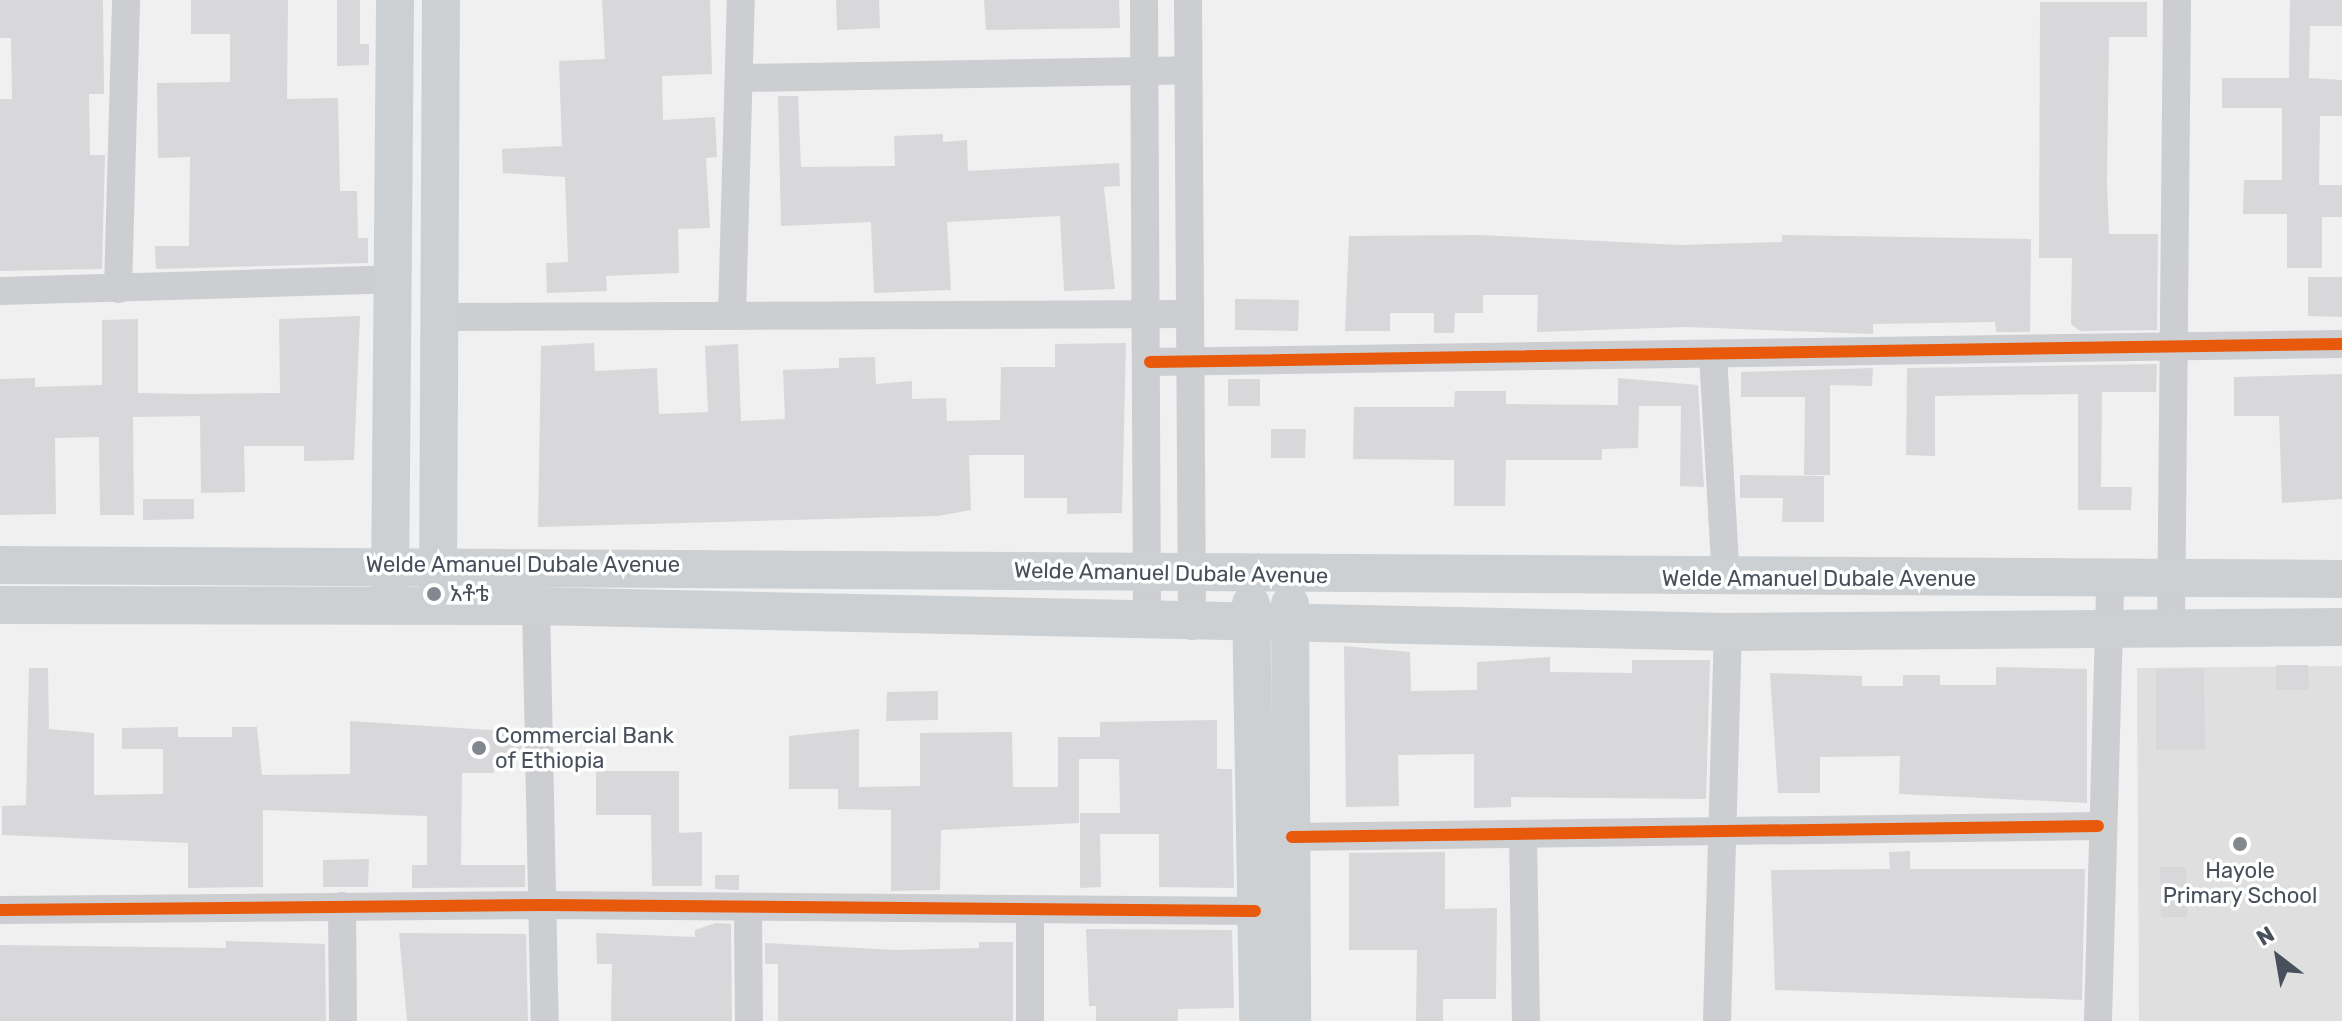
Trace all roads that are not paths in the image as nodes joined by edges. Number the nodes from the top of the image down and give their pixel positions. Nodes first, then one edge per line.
1 (126, 0) edge
2 (395, 0) edge
3 (441, 0) edge
4 (741, 0) edge
5 (1144, 0) edge
6 (1188, 0) edge
7 (2177, 0) edge
8 (1144, 70) junction
9 (1188, 70) junction
10 (741, 78) junction
11 (393, 279) junction
12 (118, 289) junction
13 (0, 291) edge
14 (732, 314) junction
15 (1150, 314) junction
16 (1189, 314) junction
17 (439, 317) junction
18 (2342, 344) edge
19 (2177, 349) junction
20 (1713, 355) junction
21 (1189, 360) junction
22 (1150, 362) junction
23 (392, 563) junction
24 (440, 563) junction
25 (0, 565) edge
26 (1149, 573) junction
27 (1191, 573) junction
28 (1252, 574) junction
29 (1291, 575) junction
30 (1726, 579) junction
31 (2342, 579) edge
32 (2110, 580) junction
33 (2168, 581) junction
34 (0, 605) edge
35 (536, 606) junction
36 (436, 608) junction
37 (389, 609) junction
38 (1147, 624) junction
39 (1192, 626) junction
40 (1250, 627) junction
41 (2342, 627) edge
42 (1290, 628) junction
43 (2109, 629) junction
44 (2171, 629) junction
45 (1728, 632) junction
46 (2098, 826) junction
47 (1725, 833) junction
48 (1523, 835) junction
49 (1292, 837) junction
50 (545, 905) junction
51 (342, 906) junction
52 (0, 910) edge
53 (748, 911) junction
54 (1255, 911) junction
55 (1030, 913) junction
56 (343, 1021) edge
57 (545, 1021) edge
58 (749, 1021) edge
59 (1030, 1021) edge
60 (1258, 1021) edge
61 (1292, 1021) edge
62 (1526, 1021) edge
63 (1717, 1021) edge
64 (2098, 1021) edge

1 - 12 street
2 - 11 main road
3 - 17 main road
4 - 10 street
5 - 8 street
6 - 9 street
7 - 19 street
8 - 9 street
8 - 10 street
8 - 15 street
9 - 16 street
10 - 14 street
11 - 12 street
11 - 23 main road
12 - 13 street
14 - 15 street
14 - 17 street
15 - 16 street
15 - 22 street
16 - 21 street
17 - 24 main road
18 - 19 street
19 - 20 street
19 - 33 street
20 - 21 street
20 - 30 street
21 - 22 street
21 - 27 street
22 - 26 street
23 - 24 main road, Welde Amanuel Dubale Avenue
23 - 25 main road, Welde Amanuel Dubale Avenue
23 - 37 main road
24 - 26 main road, Welde Amanuel Dubale Avenue
24 - 36 main road
26 - 27 main road, Welde Amanuel Dubale Avenue
26 - 38 street
27 - 28 main road, Welde Amanuel Dubale Avenue
27 - 39 street
28 - 29 main road, Welde Amanuel Dubale Avenue
28 - 40 main road
29 - 30 main road, Welde Amanuel Dubale Avenue
29 - 42 main road
30 - 32 main road, Welde Amanuel Dubale Avenue
31 - 33 main road, Welde Amanuel Dubale Avenue
32 - 33 main road, Welde Amanuel Dubale Avenue
32 - 43 street
33 - 44 street
34 - 37 main road
35 - 36 main road
35 - 38 main road
35 - 50 street
36 - 37 main road
38 - 39 main road
39 - 40 main road
40 - 42 main road
40 - 54 main road
41 - 44 main road
42 - 45 main road
42 - 49 main road
43 - 44 main road
43 - 45 main road
43 - 46 street
45 - 47 street
46 - 47 street
46 - 64 street
47 - 48 street
47 - 63 street
48 - 49 street
48 - 62 street
49 - 61 main road
50 - 51 street
50 - 53 street
50 - 57 street
51 - 52 street
51 - 56 street
53 - 55 street
53 - 58 street
54 - 55 street
54 - 60 main road
55 - 59 street

